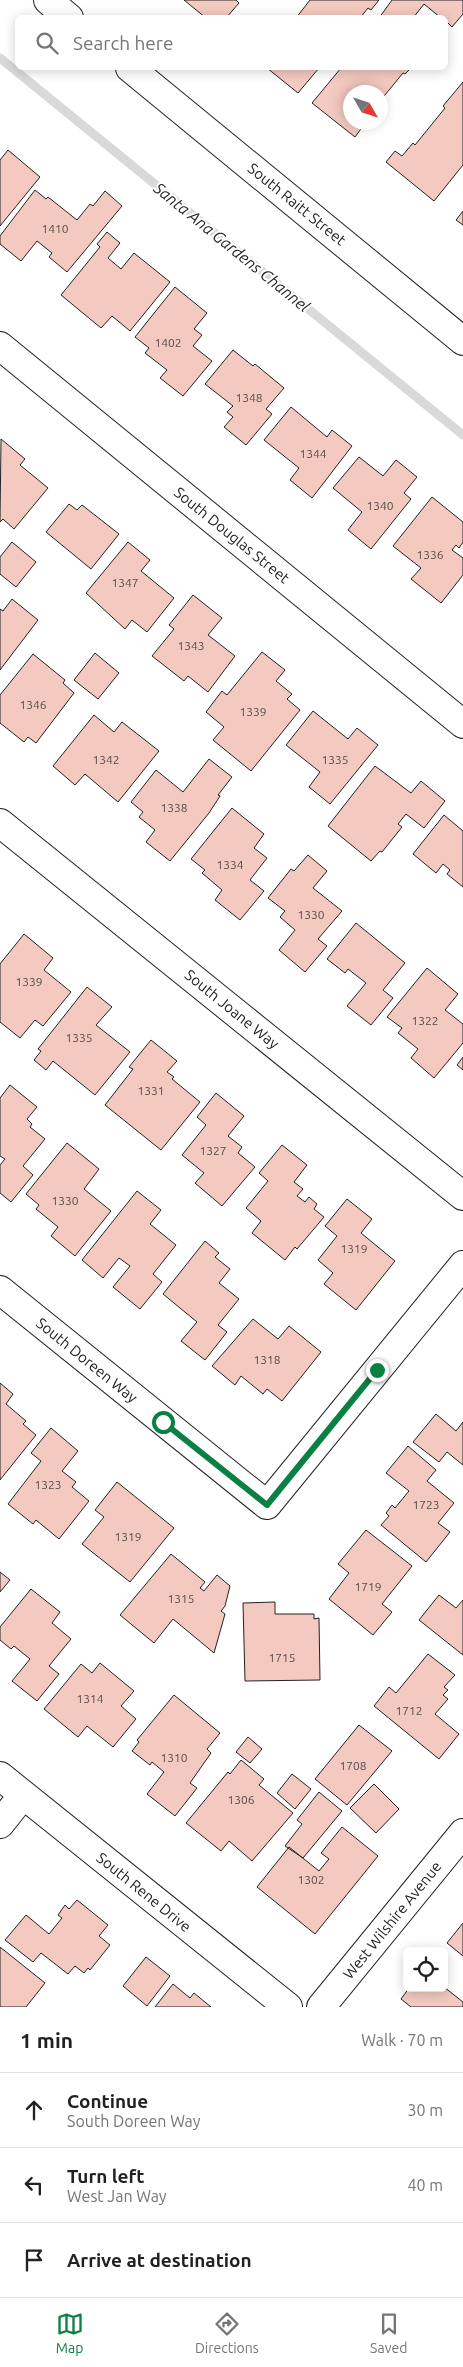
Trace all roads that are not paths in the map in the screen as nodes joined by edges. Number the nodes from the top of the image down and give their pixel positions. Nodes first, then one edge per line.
1 (48, 0) edge
2 (66, 15) edge
3 (132, 70) edge
4 (463, 342) edge
5 (0, 346) edge
6 (463, 724) edge
7 (0, 822) edge
8 (463, 1196) edge
9 (463, 1265) edge
10 (0, 1290) edge
11 (0, 1776) edge
12 (23, 1795) junction
13 (0, 1824) edge
14 (463, 1833) edge
15 (288, 2007) edge
16 (321, 2007) edge

1 - 2 street
3 - 4 street, South Raitt Street
5 - 6 street, South Douglas Street
7 - 8 street, South Joane Way
9 - 10 street, South Doreen Way
11 - 12 street, South Rene Drive
12 - 13 street
12 - 15 street, South Rene Drive
14 - 16 street, West Wilshire Avenue

